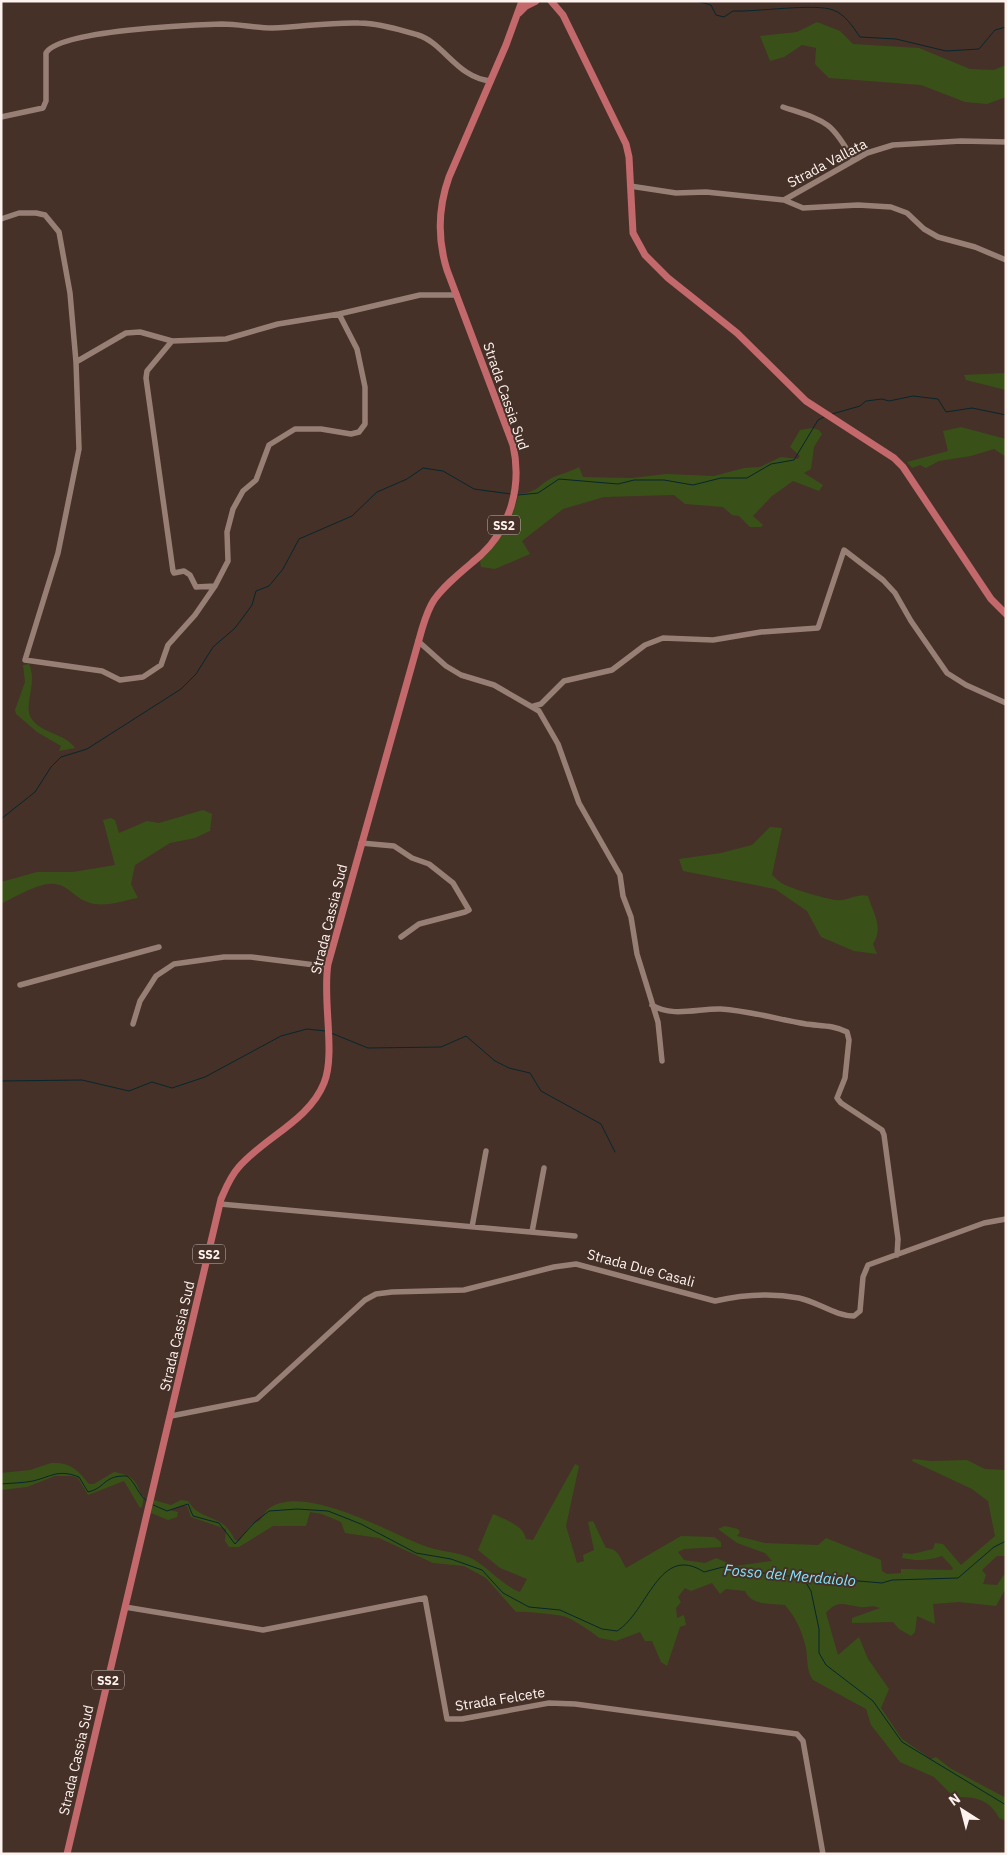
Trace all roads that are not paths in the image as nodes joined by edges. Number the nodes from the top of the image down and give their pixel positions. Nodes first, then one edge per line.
1 (522, 1) edge
2 (536, 1) edge
3 (550, 1) edge
4 (517, 15) junction
5 (491, 81) junction
6 (783, 107) dead end
7 (1, 117) edge
8 (1006, 142) edge
9 (854, 160) junction
10 (630, 186) junction
11 (784, 200) junction
12 (1, 219) edge
13 (1006, 260) edge
14 (457, 295) junction
15 (339, 314) junction
16 (172, 341) junction
17 (76, 362) junction
18 (215, 586) junction
19 (1006, 614) edge
20 (418, 642) junction
21 (1006, 703) edge
22 (534, 706) junction
23 (361, 843) junction
24 (401, 937) dead end
25 (159, 947) dead end
26 (328, 964) junction
27 (20, 985) dead end
28 (652, 1005) junction
29 (133, 1024) dead end
30 (662, 1061) dead end
31 (486, 1151) dead end
32 (544, 1168) dead end
33 (220, 1204) junction
34 (1006, 1219) edge
35 (472, 1227) junction
36 (532, 1232) junction
37 (575, 1236) dead end
38 (898, 1255) junction
39 (171, 1416) junction
40 (125, 1607) junction
41 (67, 1854) edge
42 (823, 1854) edge

1 - 4 main road, Strada Cassia Sud / SS2
2 - 4 main road
3 - 10 main road
4 - 5 main road, Strada Cassia Sud / SS2
5 - 7 street
5 - 14 main road, Strada Cassia Sud / SS2
6 - 9 street
8 - 9 street, Strada Vallata
9 - 11 street, Strada Vallata
10 - 11 street, Strada Vallata
10 - 19 main road
11 - 13 street
12 - 17 street
14 - 15 street
14 - 20 main road, Strada Cassia Sud / SS2
15 - 16 street
15 - 18 street
16 - 17 street
16 - 18 street
17 - 18 street
20 - 22 street
20 - 23 main road, Strada Cassia Sud / SS2
21 - 22 street
22 - 28 street
23 - 24 street
23 - 26 main road, Strada Cassia Sud / SS2
25 - 27 street
26 - 29 street
26 - 33 main road, Strada Cassia Sud / SS2
28 - 30 street
28 - 38 street
31 - 35 street
32 - 36 street
33 - 35 street
33 - 39 main road, Strada Cassia Sud / SS2
34 - 38 street, Strada Due Casali
35 - 36 street
36 - 37 street
38 - 39 street, Strada Due Casali
39 - 40 main road, Strada Cassia Sud / SS2
40 - 41 main road, Strada Cassia Sud / SS2
40 - 42 street, Strada Felcete

